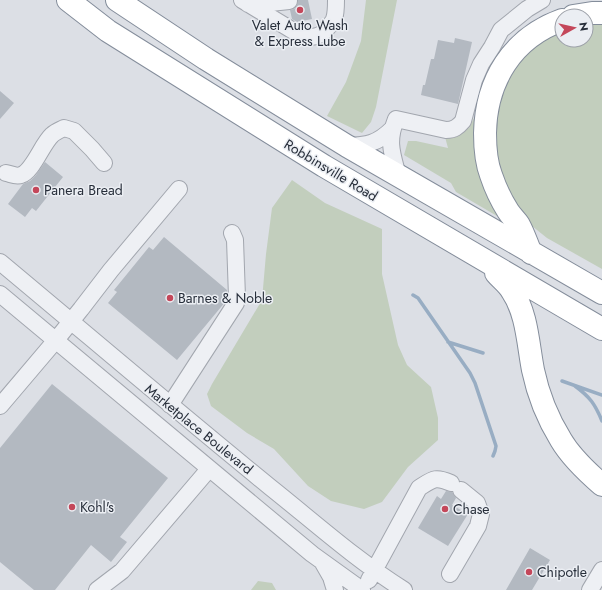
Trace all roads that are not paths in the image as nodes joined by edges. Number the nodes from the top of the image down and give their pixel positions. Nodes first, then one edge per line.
1 (117, 0) edge
2 (336, 0) edge
3 (539, 0) edge
4 (68, 1) edge
5 (245, 2) edge
6 (289, 2) dead end
7 (554, 24) edge
8 (394, 124) junction
9 (347, 146) junction
10 (104, 163) dead end
11 (6, 173) dead end
12 (398, 176) junction
13 (179, 189) dead end
14 (232, 233) dead end
15 (532, 253) junction
16 (486, 261) junction
17 (0, 262) edge
18 (602, 293) edge
19 (0, 294) edge
20 (71, 322) junction
21 (602, 329) edge
22 (56, 340) junction
23 (170, 405) junction
24 (0, 406) edge
25 (209, 469) junction
26 (602, 485) edge
27 (321, 560) junction
28 (374, 570) junction
29 (602, 570) edge
30 (450, 574) dead end
31 (97, 590) edge
32 (335, 590) edge
33 (363, 590) edge
34 (404, 590) edge
35 (590, 590) edge

1 - 9 highway, Robbinsville Road
2 - 5 street
3 - 8 street
4 - 16 highway, Robbinsville Road
5 - 6 street
7 - 15 highway
8 - 9 street
8 - 12 street
9 - 12 highway, Robbinsville Road
10 - 11 street
12 - 15 highway, Robbinsville Road
13 - 20 street
14 - 23 street
15 - 18 highway, Robbinsville Road
16 - 21 highway, Robbinsville Road
16 - 26 highway
17 - 20 street, Marketplace Boulevard
19 - 22 street, Marketplace Boulevard
20 - 22 street
20 - 23 street, Marketplace Boulevard
22 - 24 street
22 - 25 street, Marketplace Boulevard
23 - 28 street, Marketplace Boulevard
25 - 27 street, Marketplace Boulevard
25 - 31 street
27 - 32 street
27 - 33 street, Marketplace Boulevard
28 - 30 street
28 - 33 street
28 - 34 street, Marketplace Boulevard
29 - 35 street

